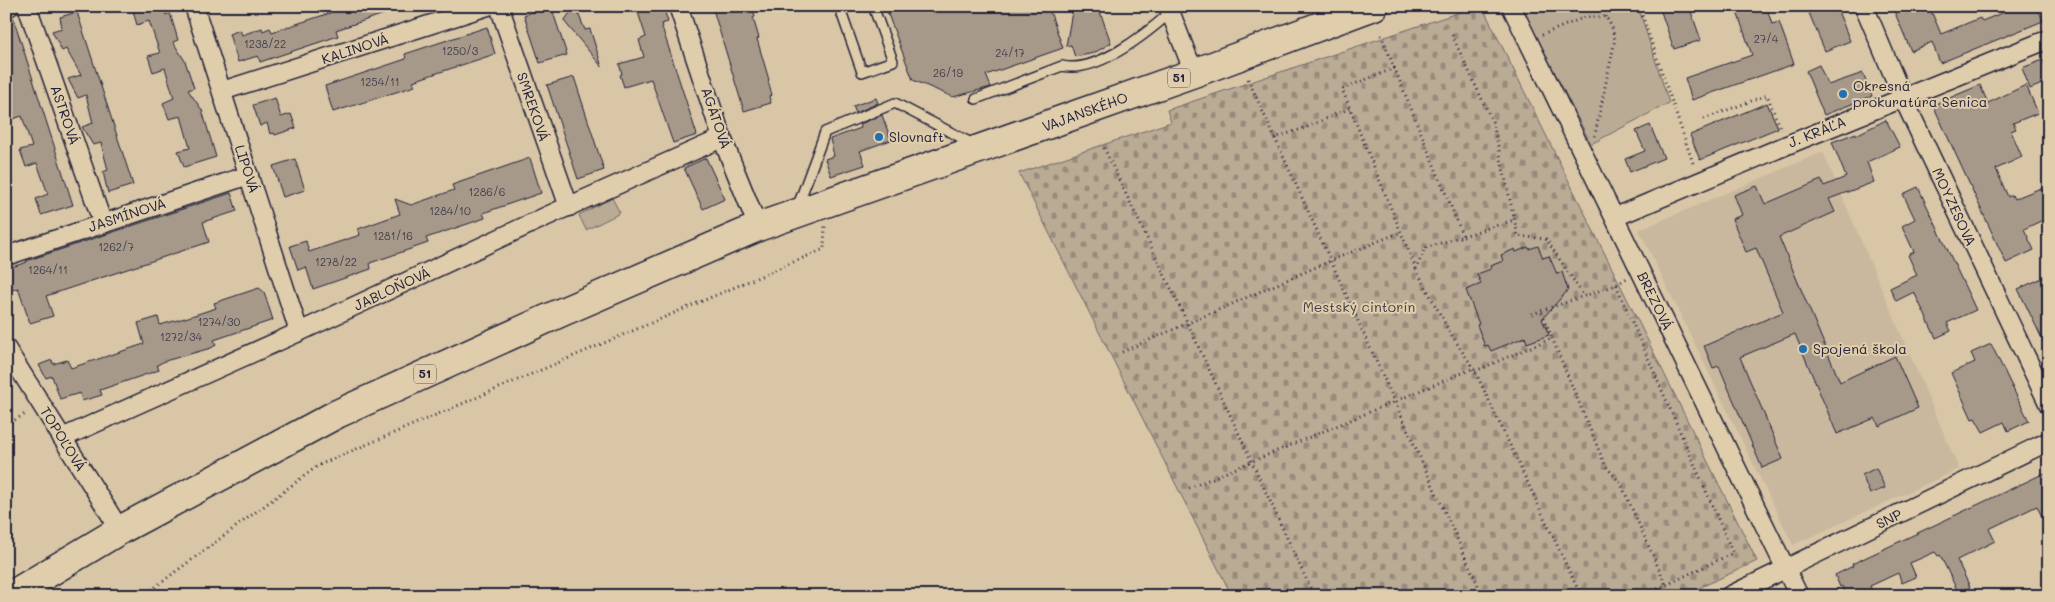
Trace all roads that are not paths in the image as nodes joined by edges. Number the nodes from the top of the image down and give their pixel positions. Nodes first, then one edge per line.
1 (27, 6) edge
2 (194, 6) edge
3 (488, 6) edge
4 (499, 6) edge
5 (678, 6) edge
6 (839, 6) edge
7 (873, 6) edge
8 (1374, 6) edge
9 (1511, 6) edge
10 (1864, 6) edge
11 (1170, 9) edge
12 (2049, 39) edge
13 (1194, 73) junction
14 (222, 91) junction
15 (1903, 98) junction
16 (976, 99) dead end
17 (722, 138) junction
18 (982, 148) junction
19 (249, 175) junction
20 (568, 207) junction
21 (795, 216) junction
22 (1615, 217) junction
23 (102, 224) junction
24 (758, 227) junction
25 (6, 256) edge
26 (299, 332) junction
27 (6, 348) edge
28 (2049, 405) edge
29 (62, 438) junction
30 (2049, 441) edge
31 (120, 530) junction
32 (1786, 570) junction
33 (10, 596) edge
34 (1729, 596) edge
35 (1799, 596) edge

1 - 23 street, ASTROVÁ
2 - 14 street, LIPOVÁ
3 - 14 street, KALINOVÁ
4 - 20 street, SMREKOVÁ
5 - 17 street, AGÁTOVÁ
6 - 7 lane
8 - 13 main road, VAJANSKÉHO / 51
9 - 22 street, BREZOVÁ
10 - 15 street, MOYZESOVA
11 - 13 street
11 - 16 lane
12 - 15 street, J. KRÁĽA
13 - 18 main road, VAJANSKÉHO / 51
14 - 19 street, LIPOVÁ
15 - 22 street, J. KRÁĽA
15 - 28 street, MOYZESOVA
17 - 20 street, JABLOŇOVÁ
17 - 24 street, AGÁTOVÁ
18 - 21 main road, VAJANSKÉHO / 51
18 - 21 lane
19 - 23 street, JASMÍNOVÁ
19 - 26 street, LIPOVÁ
20 - 26 street, JABLOŇOVÁ
21 - 24 main road, 51
22 - 32 street, BREZOVÁ
23 - 25 street, JASMÍNOVÁ
24 - 31 main road, 51
26 - 29 street, JABLOŇOVÁ
27 - 29 street, TOPOĽOVÁ
29 - 31 street, TOPOĽOVÁ
30 - 32 street, SNP
31 - 33 main road, 51
32 - 34 street, SNP
32 - 35 street, BREZOVÁ

